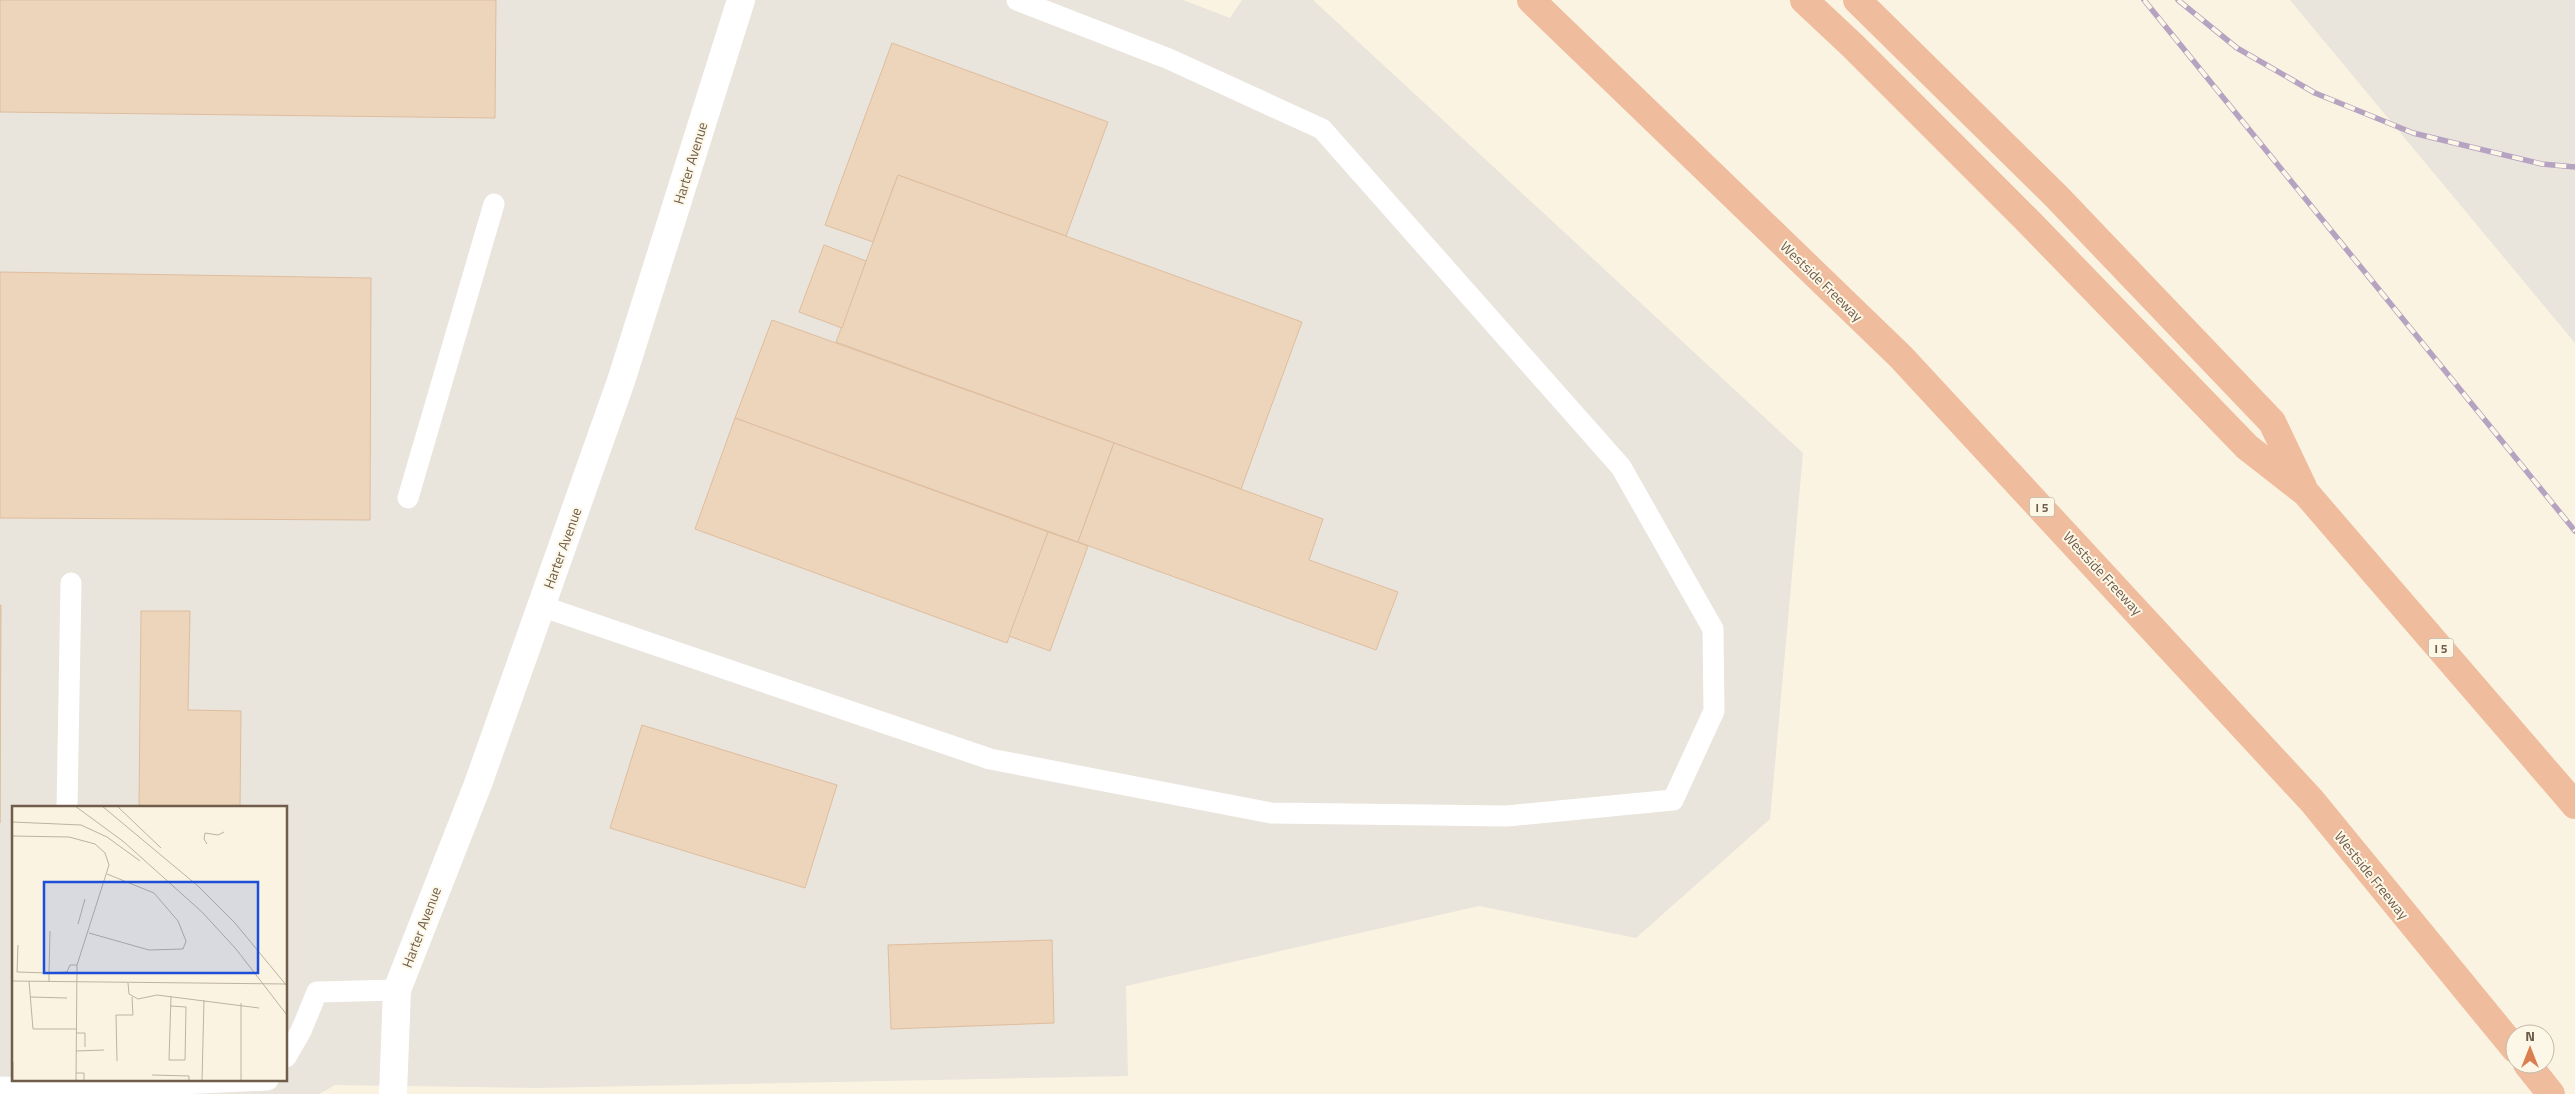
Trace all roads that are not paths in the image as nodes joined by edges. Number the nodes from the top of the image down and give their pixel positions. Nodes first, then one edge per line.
1 (741, 0) edge
2 (1017, 0) edge
3 (1531, 0) edge
4 (1804, 0) edge
5 (1856, 0) edge
6 (494, 204) dead end
7 (2306, 493) junction
8 (408, 498) dead end
9 (71, 583) dead end
10 (541, 606) junction
11 (2575, 805) edge
12 (68, 806) edge
13 (397, 990) junction
14 (2505, 1037) edge
15 (288, 1054) edge
16 (2535, 1074) edge
17 (218, 1082) edge
18 (0, 1087) edge
19 (67, 1088) edge
20 (393, 1094) edge
21 (2551, 1094) edge

1 - 10 street, Harter Avenue
2 - 10 lane
3 - 14 highway, Westside Freeway / I 5
4 - 7 highway, I 5
5 - 7 highway
6 - 8 lane
7 - 11 highway, I 5
9 - 12 lane
10 - 13 street, Harter Avenue
13 - 15 lane
13 - 20 street, Harter Avenue
16 - 21 highway
17 - 19 lane
18 - 19 lane

